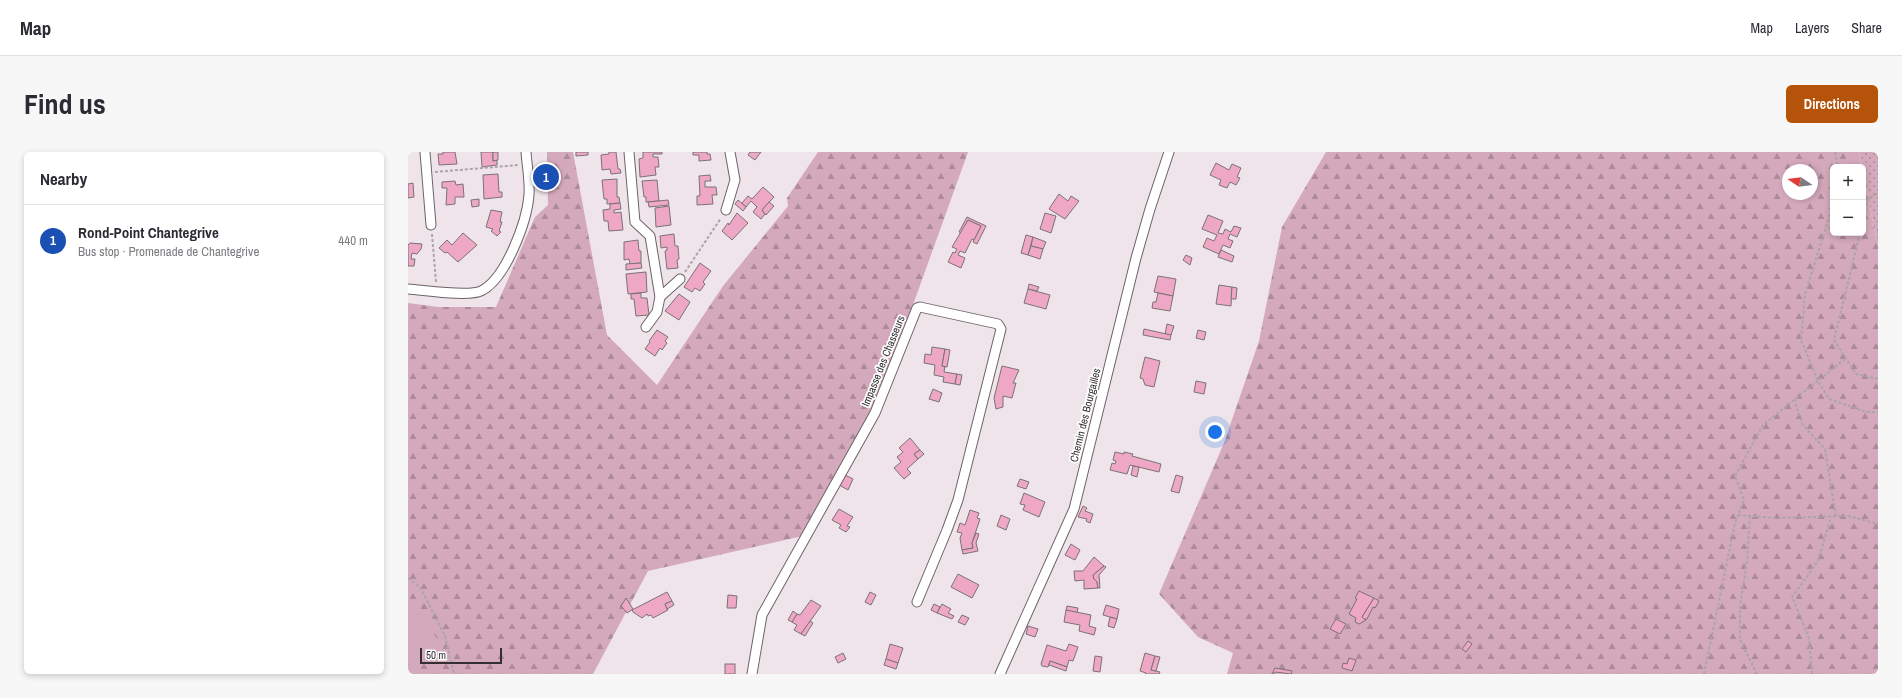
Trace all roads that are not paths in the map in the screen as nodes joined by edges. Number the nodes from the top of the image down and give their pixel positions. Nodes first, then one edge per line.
1 (425, 152) edge
2 (526, 152) edge
3 (629, 152) edge
4 (730, 152) edge
5 (1169, 152) edge
6 (726, 210) road end
7 (431, 225) road end
8 (680, 280) road end
9 (408, 289) edge
10 (660, 297) junction
11 (646, 327) dead end
12 (917, 602) dead end
13 (752, 674) edge
14 (1000, 674) edge

1 - 7 street
2 - 9 street
3 - 10 street
4 - 6 street
5 - 14 street, Chemin des Bourgailles
8 - 10 street
10 - 11 street
12 - 13 street, Impasse des Chasseurs

